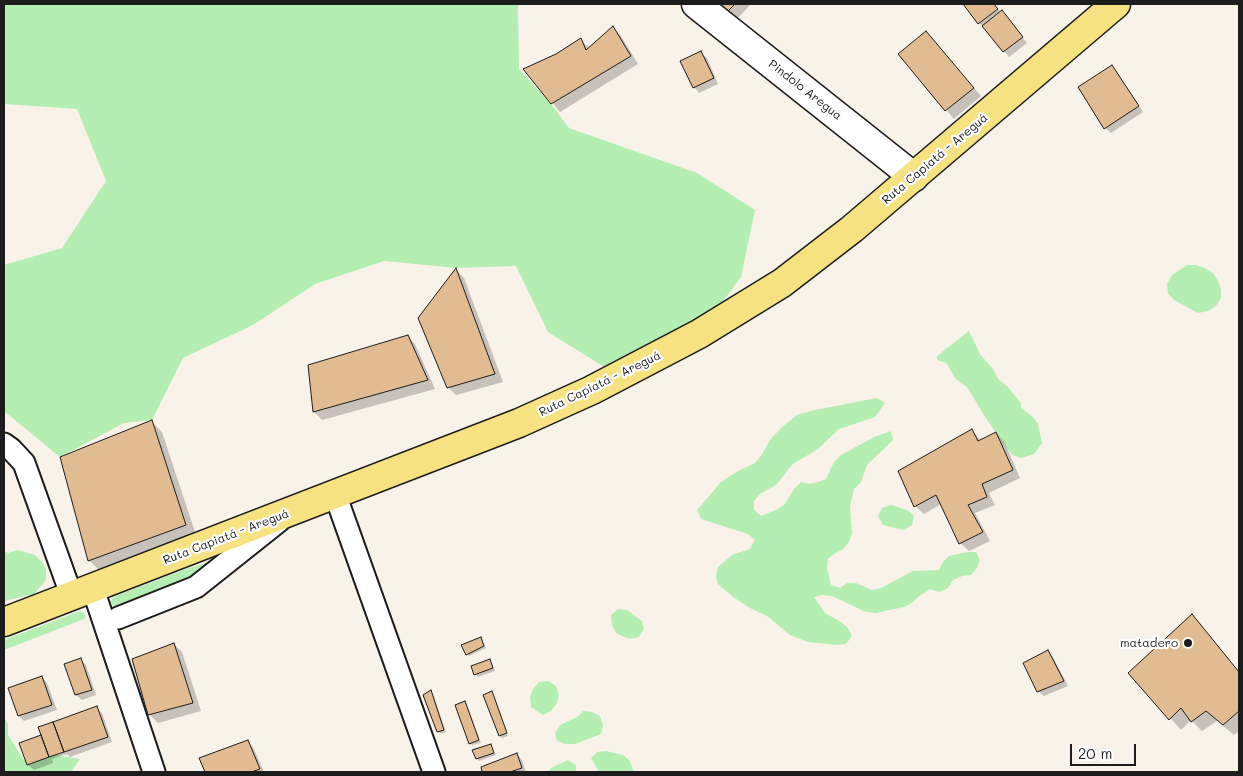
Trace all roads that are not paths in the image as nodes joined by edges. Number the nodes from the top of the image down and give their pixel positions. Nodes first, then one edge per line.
1 (696, 4) edge
2 (1116, 4) edge
3 (914, 177) junction
4 (4, 444) edge
5 (335, 494) junction
6 (289, 512) junction
7 (83, 593) junction
8 (118, 618) dead end
9 (4, 622) edge
10 (154, 772) edge
11 (434, 772) edge

1 - 3 main road, Pindolo Aregua
2 - 3 main road, Ruta Capiatá - Areguá
3 - 5 main road, Ruta Capiatá - Areguá
4 - 7 street
5 - 6 main road, Ruta Capiatá - Areguá
5 - 11 street
6 - 7 main road, Ruta Capiatá - Areguá
6 - 8 street
7 - 9 main road, Ruta Capiatá - Areguá
7 - 10 street

